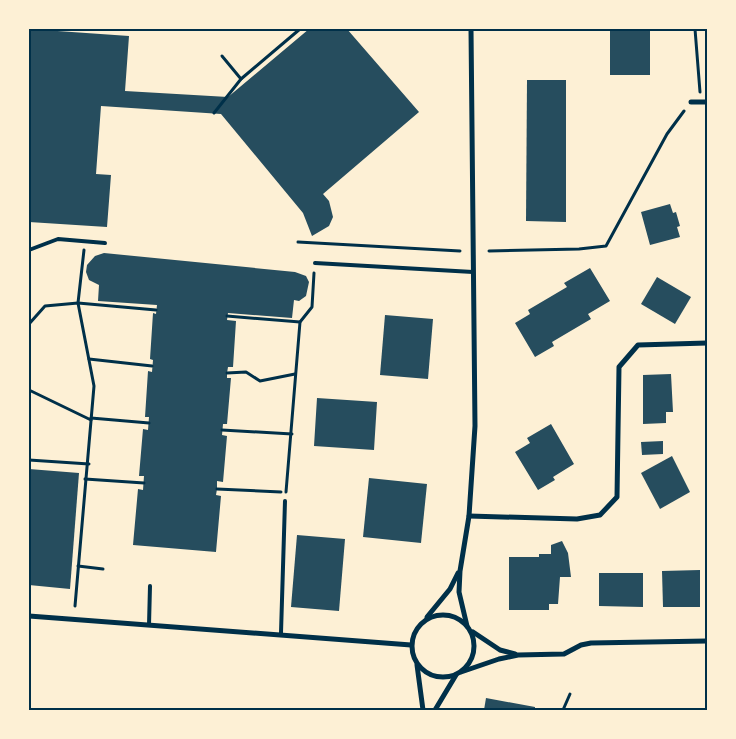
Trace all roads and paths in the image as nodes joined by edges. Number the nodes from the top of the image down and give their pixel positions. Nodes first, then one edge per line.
1 (300, 29) edge
2 (471, 29) edge
3 (695, 29) edge
4 (222, 56) dead end
5 (241, 79) junction
6 (691, 102) joint
7 (704, 102) edge
8 (214, 113) dead end
9 (85, 241) junction
10 (298, 242) dead end
11 (105, 243) dead end
12 (29, 250) edge
13 (460, 251) dead end
14 (489, 251) dead end
15 (315, 263) joint
16 (472, 272) junction
17 (78, 303) junction
18 (156, 310) dead end
19 (227, 316) dead end
20 (300, 322) junction
21 (29, 324) edge
22 (707, 343) edge
23 (89, 360) junction
24 (152, 366) dead end
25 (227, 373) dead end
26 (295, 374) junction
27 (29, 390) edge
28 (91, 419) junction
29 (149, 423) dead end
30 (222, 430) dead end
31 (292, 434) junction
32 (29, 460) edge
33 (89, 464) junction
34 (85, 479) junction
35 (144, 482) dead end
36 (217, 489) dead end
37 (286, 492) junction
38 (286, 501) joint
39 (469, 516) junction
40 (78, 566) junction
41 (104, 569) dead end
42 (460, 571) junction
43 (150, 586) dead end
44 (75, 606) dead end
45 (29, 616) edge
46 (423, 622) junction
47 (149, 624) junction
48 (468, 627) junction
49 (281, 634) junction
50 (707, 642) edge
51 (412, 644) junction
52 (518, 655) junction
53 (417, 664) junction
54 (461, 672) junction
55 (456, 675) junction
56 (570, 694) dead end
57 (423, 710) edge
58 (435, 710) edge
59 (563, 710) edge

1 - 5 path
2 - 16 street
3 - 7 path
4 - 5 path
5 - 8 path
6 - 7 street
6 - 14 path
9 - 11 lane
9 - 12 lane
9 - 17 path
10 - 13 path
15 - 16 lane
15 - 20 path
16 - 39 street
17 - 18 path
17 - 21 path
17 - 23 path
19 - 20 path
20 - 26 path
22 - 39 street
23 - 24 path
23 - 28 path
25 - 26 path
26 - 31 path
27 - 28 path
28 - 29 path
28 - 33 path
30 - 31 path
31 - 37 path
32 - 33 path
33 - 34 path
34 - 35 path
34 - 40 path
36 - 37 path
37 - 38 path
38 - 49 lane
39 - 42 street
40 - 41 path
40 - 44 path
42 - 46 street
42 - 48 street
43 - 47 lane
45 - 47 street
46 - 48 street
46 - 51 street
47 - 49 street
48 - 52 street
48 - 54 street
49 - 51 street
50 - 52 street
51 - 53 street
52 - 54 street
53 - 55 street
53 - 57 street
54 - 55 street
55 - 58 street
56 - 59 path

